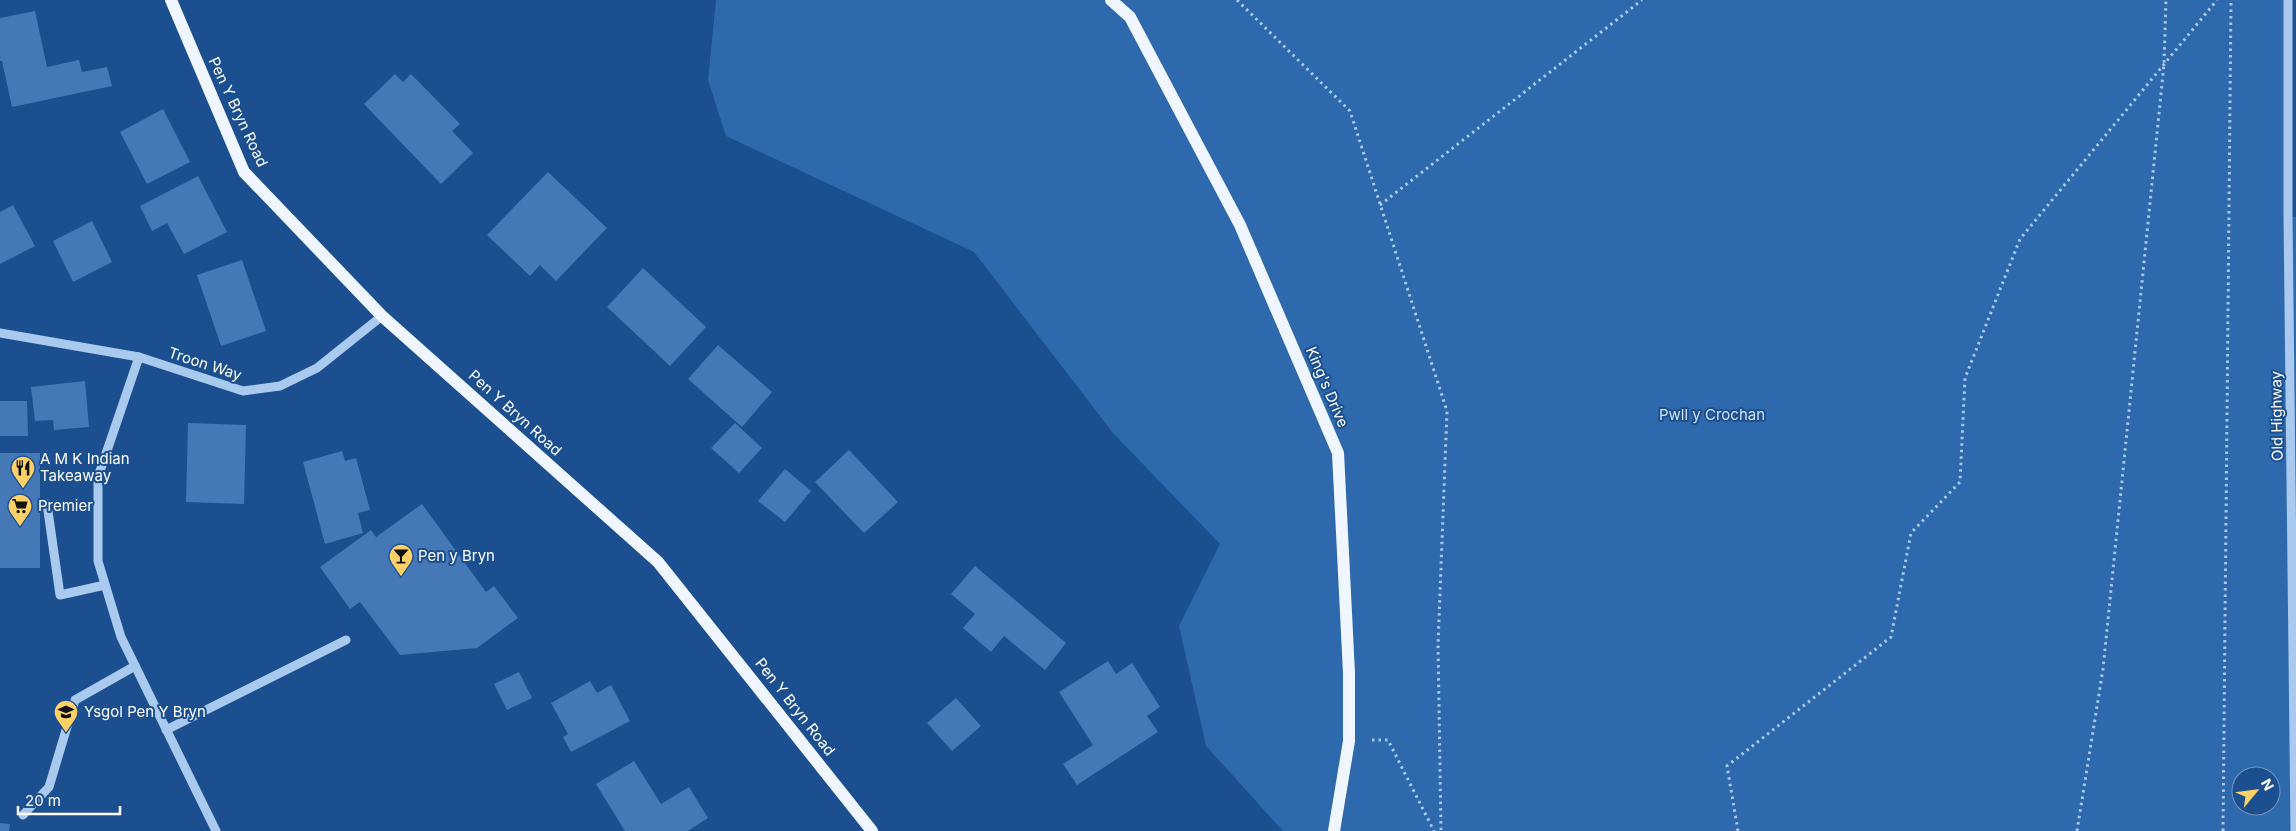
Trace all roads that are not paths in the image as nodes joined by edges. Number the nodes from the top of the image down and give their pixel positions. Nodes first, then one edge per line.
1 (171, 0) edge
2 (1111, 0) edge
3 (2288, 0) edge
4 (382, 316) junction
5 (0, 333) edge
6 (139, 357) junction
7 (47, 504) dead end
8 (105, 585) junction
9 (346, 640) dead end
10 (135, 666) junction
11 (166, 730) junction
12 (23, 815) dead end
13 (216, 831) edge
14 (872, 831) edge
15 (1334, 831) edge
16 (2296, 831) edge

1 - 4 main road, Pen Y Bryn Road
2 - 15 main road, King's Drive
3 - 16 street, Old Highway
4 - 6 street, Troon Way
4 - 14 main road, Pen Y Bryn Road
5 - 6 street, Troon Way
6 - 8 street
7 - 8 street
8 - 10 street
9 - 11 street
10 - 11 street
10 - 12 street
11 - 13 street

